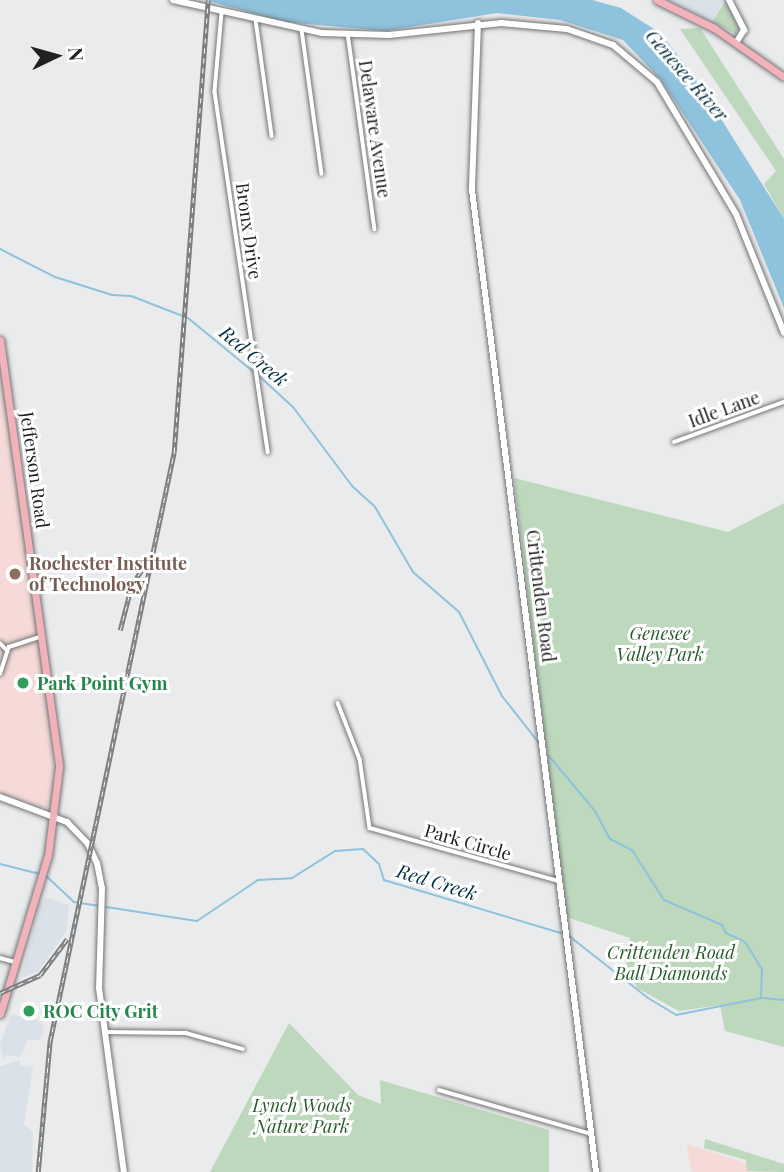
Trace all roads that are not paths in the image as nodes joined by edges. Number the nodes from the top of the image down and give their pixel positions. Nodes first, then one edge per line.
1 (173, 0) edge
2 (657, 0) edge
3 (729, 0) edge
4 (222, 13) junction
5 (256, 20) junction
6 (478, 23) junction
7 (302, 30) junction
8 (348, 33) junction
9 (736, 43) junction
10 (784, 77) edge
11 (272, 136) dead end
12 (323, 174) dead end
13 (375, 229) dead end
14 (784, 332) edge
15 (0, 340) edge
16 (0, 401) edge
17 (9, 401) junction
18 (784, 402) edge
19 (674, 442) dead end
20 (268, 452) dead end
21 (44, 637) junction
22 (0, 643) edge
23 (7, 650) junction
24 (0, 674) edge
25 (338, 703) dead end
26 (0, 797) edge
27 (56, 816) junction
28 (559, 881) junction
29 (0, 958) edge
30 (16, 962) junction
31 (0, 1014) edge
32 (103, 1032) junction
33 (243, 1049) dead end
34 (439, 1090) dead end
35 (591, 1133) junction
36 (124, 1172) edge
37 (596, 1172) edge

1 - 4 street
2 - 9 main road
3 - 9 street
4 - 5 street
4 - 20 street, Bronx Drive
5 - 7 street
5 - 11 street
6 - 8 street
6 - 14 street
6 - 28 street, Crittenden Road
7 - 8 street
7 - 12 street
8 - 13 street, Delaware Avenue
9 - 10 main road
15 - 17 main road, Jefferson Road
16 - 17 street
17 - 21 main road, Jefferson Road
18 - 19 street, Idle Lane
21 - 23 street
21 - 27 main road, Jefferson Road
22 - 23 street
23 - 24 street
25 - 28 street, Park Circle
26 - 27 street
27 - 30 main road, Jefferson Road
27 - 32 street
28 - 35 street, Crittenden Road
29 - 30 street
30 - 31 main road, Jefferson Road
32 - 33 street
32 - 36 street
34 - 35 street
35 - 37 street, Crittenden Road

